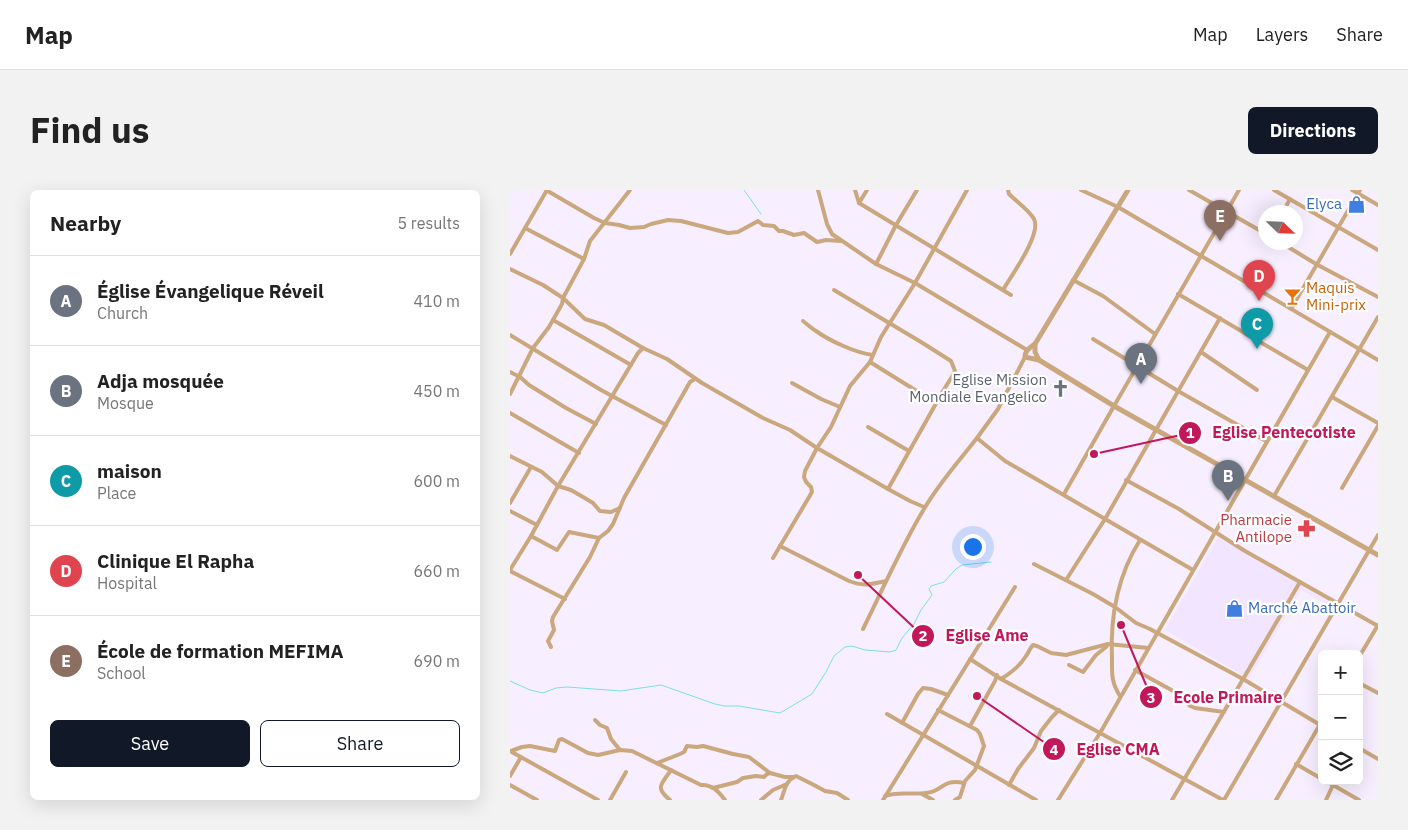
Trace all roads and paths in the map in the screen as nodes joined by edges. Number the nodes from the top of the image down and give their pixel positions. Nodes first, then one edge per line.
1 (547, 190) edge
2 (630, 190) edge
3 (818, 190) edge
4 (855, 190) edge
5 (867, 190) edge
6 (917, 190) edge
7 (967, 190) edge
8 (1008, 190) edge
9 (1081, 190) edge
10 (1128, 190) edge
11 (1189, 190) edge
12 (1239, 190) edge
13 (1274, 190) edge
14 (1352, 190) edge
15 (1359, 192) edge
16 (1290, 199) junction
17 (858, 203) junction
18 (1286, 205) edge
19 (1378, 205) edge
20 (1118, 208) junction
21 (1226, 212) junction
22 (605, 223) junction
23 (896, 226) junction
24 (1338, 227) junction
25 (525, 228) junction
26 (1258, 230) edge
27 (841, 241) junction
28 (934, 248) junction
29 (1293, 250) edge
30 (1378, 250) edge
31 (510, 254) edge
32 (1200, 256) junction
33 (584, 260) junction
34 (876, 264) junction
35 (1316, 264) junction
36 (510, 269) edge
37 (1073, 280) junction
38 (915, 283) junction
39 (834, 290) dead end
40 (1003, 290) junction
41 (1178, 294) junction
42 (1011, 295) dead end
43 (1378, 297) edge
44 (563, 298) junction
45 (1291, 308) junction
46 (1378, 317) edge
47 (1220, 318) junction
48 (553, 320) junction
49 (803, 321) dead end
50 (890, 324) junction
51 (1330, 332) junction
52 (510, 334) edge
53 (1156, 334) junction
54 (1093, 339) dead end
55 (1035, 344) junction
56 (533, 348) junction
57 (643, 348) junction
58 (1359, 349) junction
59 (1027, 350) junction
60 (1201, 352) junction
61 (873, 355) junction
62 (1025, 357) junction
63 (1039, 360) junction
64 (1378, 360) edge
65 (870, 362) junction
66 (631, 365) junction
67 (1137, 366) junction
68 (1308, 370) junction
69 (510, 372) edge
70 (520, 377) junction
71 (695, 378) junction
72 (792, 383) dead end
73 (1257, 390) dead end
74 (1178, 391) junction
75 (510, 394) edge
76 (612, 395) junction
77 (1332, 397) junction
78 (936, 403) junction
79 (1114, 406) junction
80 (840, 407) junction
81 (510, 413) edge
82 (596, 424) junction
83 (666, 425) junction
84 (1378, 425) edge
85 (868, 427) dead end
86 (1156, 429) junction
87 (977, 438) junction
88 (1266, 441) junction
89 (817, 448) junction
90 (909, 451) junction
91 (579, 453) junction
92 (510, 456) edge
93 (531, 467) junction
94 (1244, 479) junction
95 (1126, 480) junction
96 (558, 486) junction
97 (1342, 488) dead end
98 (888, 489) junction
99 (1064, 494) junction
100 (1274, 496) junction
101 (510, 503) edge
102 (924, 507) junction
103 (620, 508) junction
104 (510, 511) edge
105 (1104, 519) junction
106 (537, 525) junction
107 (1215, 531) junction
108 (1378, 535) edge
109 (531, 536) junction
110 (599, 538) junction
111 (1140, 540) junction
112 (780, 546) junction
113 (1369, 550) junction
114 (1378, 555) edge
115 (774, 558) dead end
116 (1034, 564) dead end
117 (510, 570) edge
118 (1193, 570) junction
119 (1066, 580) junction
120 (887, 581) junction
121 (1300, 582) junction
122 (1015, 587) dead end
123 (565, 599) junction
124 (1339, 604) junction
125 (1115, 607) junction
126 (1378, 626) edge
127 (863, 629) dead end
128 (1157, 634) junction
129 (1109, 644) junction
130 (551, 647) dead end
131 (1148, 648) junction
132 (1363, 650) edge
133 (970, 659) junction
134 (1069, 665) dead end
135 (1135, 670) junction
136 (999, 677) junction
137 (1243, 679) junction
138 (1363, 685) edge
139 (1378, 694) edge
140 (948, 695) junction
141 (1120, 696) junction
142 (1280, 702) junction
143 (938, 710) junction
144 (1059, 710) junction
145 (1224, 712) junction
146 (887, 714) dead end
147 (595, 720) dead end
148 (1318, 722) edge
149 (902, 723) junction
150 (970, 726) junction
151 (1318, 729) edge
152 (1100, 733) junction
153 (923, 735) junction
154 (620, 750) junction
155 (1363, 750) edge
156 (510, 751) edge
157 (521, 757) junction
158 (1378, 758) edge
159 (657, 763) junction
160 (1296, 764) junction
161 (976, 766) junction
162 (672, 770) junction
163 (626, 772) dead end
164 (770, 773) junction
165 (510, 776) edge
166 (793, 777) junction
167 (1318, 777) edge
168 (1185, 779) junction
169 (964, 783) junction
170 (786, 784) junction
171 (510, 785) edge
172 (1009, 785) junction
173 (1333, 785) joint
174 (713, 788) junction
175 (922, 793) junction
176 (884, 798) edge
177 (535, 800) edge
178 (598, 800) edge
179 (610, 800) edge
180 (670, 800) edge
181 (725, 800) edge
182 (761, 800) edge
183 (781, 800) edge
184 (848, 800) edge
185 (934, 800) edge
186 (955, 800) edge
187 (1036, 800) edge
188 (1058, 800) edge
189 (1172, 800) edge
190 (1224, 800) edge
191 (1276, 800) edge
192 (1326, 800) edge
193 (1359, 800) edge

1 - 22 street
1 - 25 street
2 - 22 street
3 - 27 street
4 - 17 street
5 - 17 street
6 - 23 street
7 - 28 street
8 - 40 street
9 - 20 street
10 - 20 street
11 - 21 street
12 - 21 street
13 - 16 street
14 - 15 street
15 - 19 street
15 - 24 street
16 - 18 street
16 - 24 street
17 - 23 street
20 - 32 street
20 - 37 street
21 - 26 street
21 - 32 street
22 - 27 street
22 - 33 street
23 - 28 street
23 - 34 street
24 - 30 street
24 - 35 street
25 - 31 street
25 - 33 street
27 - 34 street
28 - 38 street
28 - 40 street
29 - 35 street
32 - 41 street
32 - 45 street
33 - 44 street
34 - 38 street
35 - 43 street
35 - 45 street
36 - 44 street
37 - 53 street
37 - 55 street
38 - 50 street
38 - 59 street
39 - 50 street
40 - 42 street
41 - 47 street
41 - 53 street
44 - 48 street
44 - 57 street
45 - 51 street
46 - 58 street
47 - 60 street
47 - 68 street
48 - 56 street
48 - 66 street
49 - 61 street
50 - 61 street
50 - 78 street
51 - 58 street
51 - 68 street
52 - 56 street
53 - 67 street
54 - 67 street
55 - 59 street
55 - 63 street
56 - 70 street
56 - 76 street
57 - 66 street
57 - 71 street
58 - 64 street
58 - 77 street
59 - 62 street
60 - 73 street
60 - 74 street
61 - 65 street
62 - 63 street
62 - 87 street
63 - 79 street
65 - 78 street
65 - 80 street
66 - 76 street
67 - 74 street
67 - 79 street
68 - 88 street
69 - 70 street
70 - 75 street
70 - 82 street
71 - 83 street
71 - 89 street
72 - 80 street
74 - 86 street
74 - 88 street
76 - 82 street
76 - 83 street
77 - 84 street
77 - 100 street
78 - 90 street
79 - 86 street
79 - 99 street
80 - 89 street
81 - 91 street
82 - 91 street
83 - 103 street
84 - 97 street
85 - 90 street
86 - 94 street
86 - 95 street
87 - 99 street
87 - 102 street
88 - 94 street
89 - 98 street
89 - 112 street
90 - 98 street
91 - 96 street
92 - 93 street
93 - 96 street
93 - 101 street
94 - 100 street
94 - 107 street
95 - 105 street
95 - 107 street
96 - 103 street
96 - 106 street
98 - 102 street
99 - 105 street
100 - 113 street
102 - 120 street
103 - 110 street
104 - 106 street
105 - 111 street
105 - 119 street
106 - 109 street
107 - 118 street
107 - 121 street
108 - 113 street
109 - 110 street
109 - 117 street
110 - 123 street
111 - 118 street
111 - 125 street
112 - 115 street
112 - 120 street
113 - 114 street
113 - 124 street
116 - 119 street
117 - 123 street
118 - 128 street
119 - 125 street
120 - 127 street
121 - 124 street
121 - 137 street
122 - 133 street
123 - 130 street
124 - 126 street
124 - 142 street
125 - 128 street
125 - 129 street
126 - 132 street
128 - 131 street
128 - 137 street
129 - 131 street
129 - 134 street
129 - 136 street
129 - 141 street
131 - 135 street
133 - 136 street
133 - 140 street
135 - 141 street
135 - 145 street
136 - 144 street
136 - 150 street
137 - 142 street
137 - 145 street
138 - 139 street
140 - 143 street
140 - 149 street
141 - 152 street
142 - 148 street
142 - 190 street
143 - 150 street
143 - 153 street
144 - 152 street
144 - 172 street
145 - 168 street
146 - 149 street
147 - 154 street
149 - 153 street
150 - 161 street
151 - 160 street
152 - 168 street
152 - 188 street
153 - 161 street
153 - 176 street
154 - 156 street
154 - 159 street
155 - 158 street
156 - 157 street
157 - 165 street
157 - 178 street
159 - 162 street
159 - 164 street
160 - 167 street
160 - 191 street
161 - 169 street
161 - 172 street
162 - 174 street
162 - 180 street
163 - 179 street
164 - 166 street
164 - 174 street
166 - 170 street
166 - 184 street
168 - 189 street
168 - 190 street
169 - 175 street
169 - 186 street
170 - 182 street
170 - 183 street
171 - 177 street
172 - 187 street
173 - 192 street
173 - 193 street
174 - 181 street
175 - 176 street
175 - 185 street

